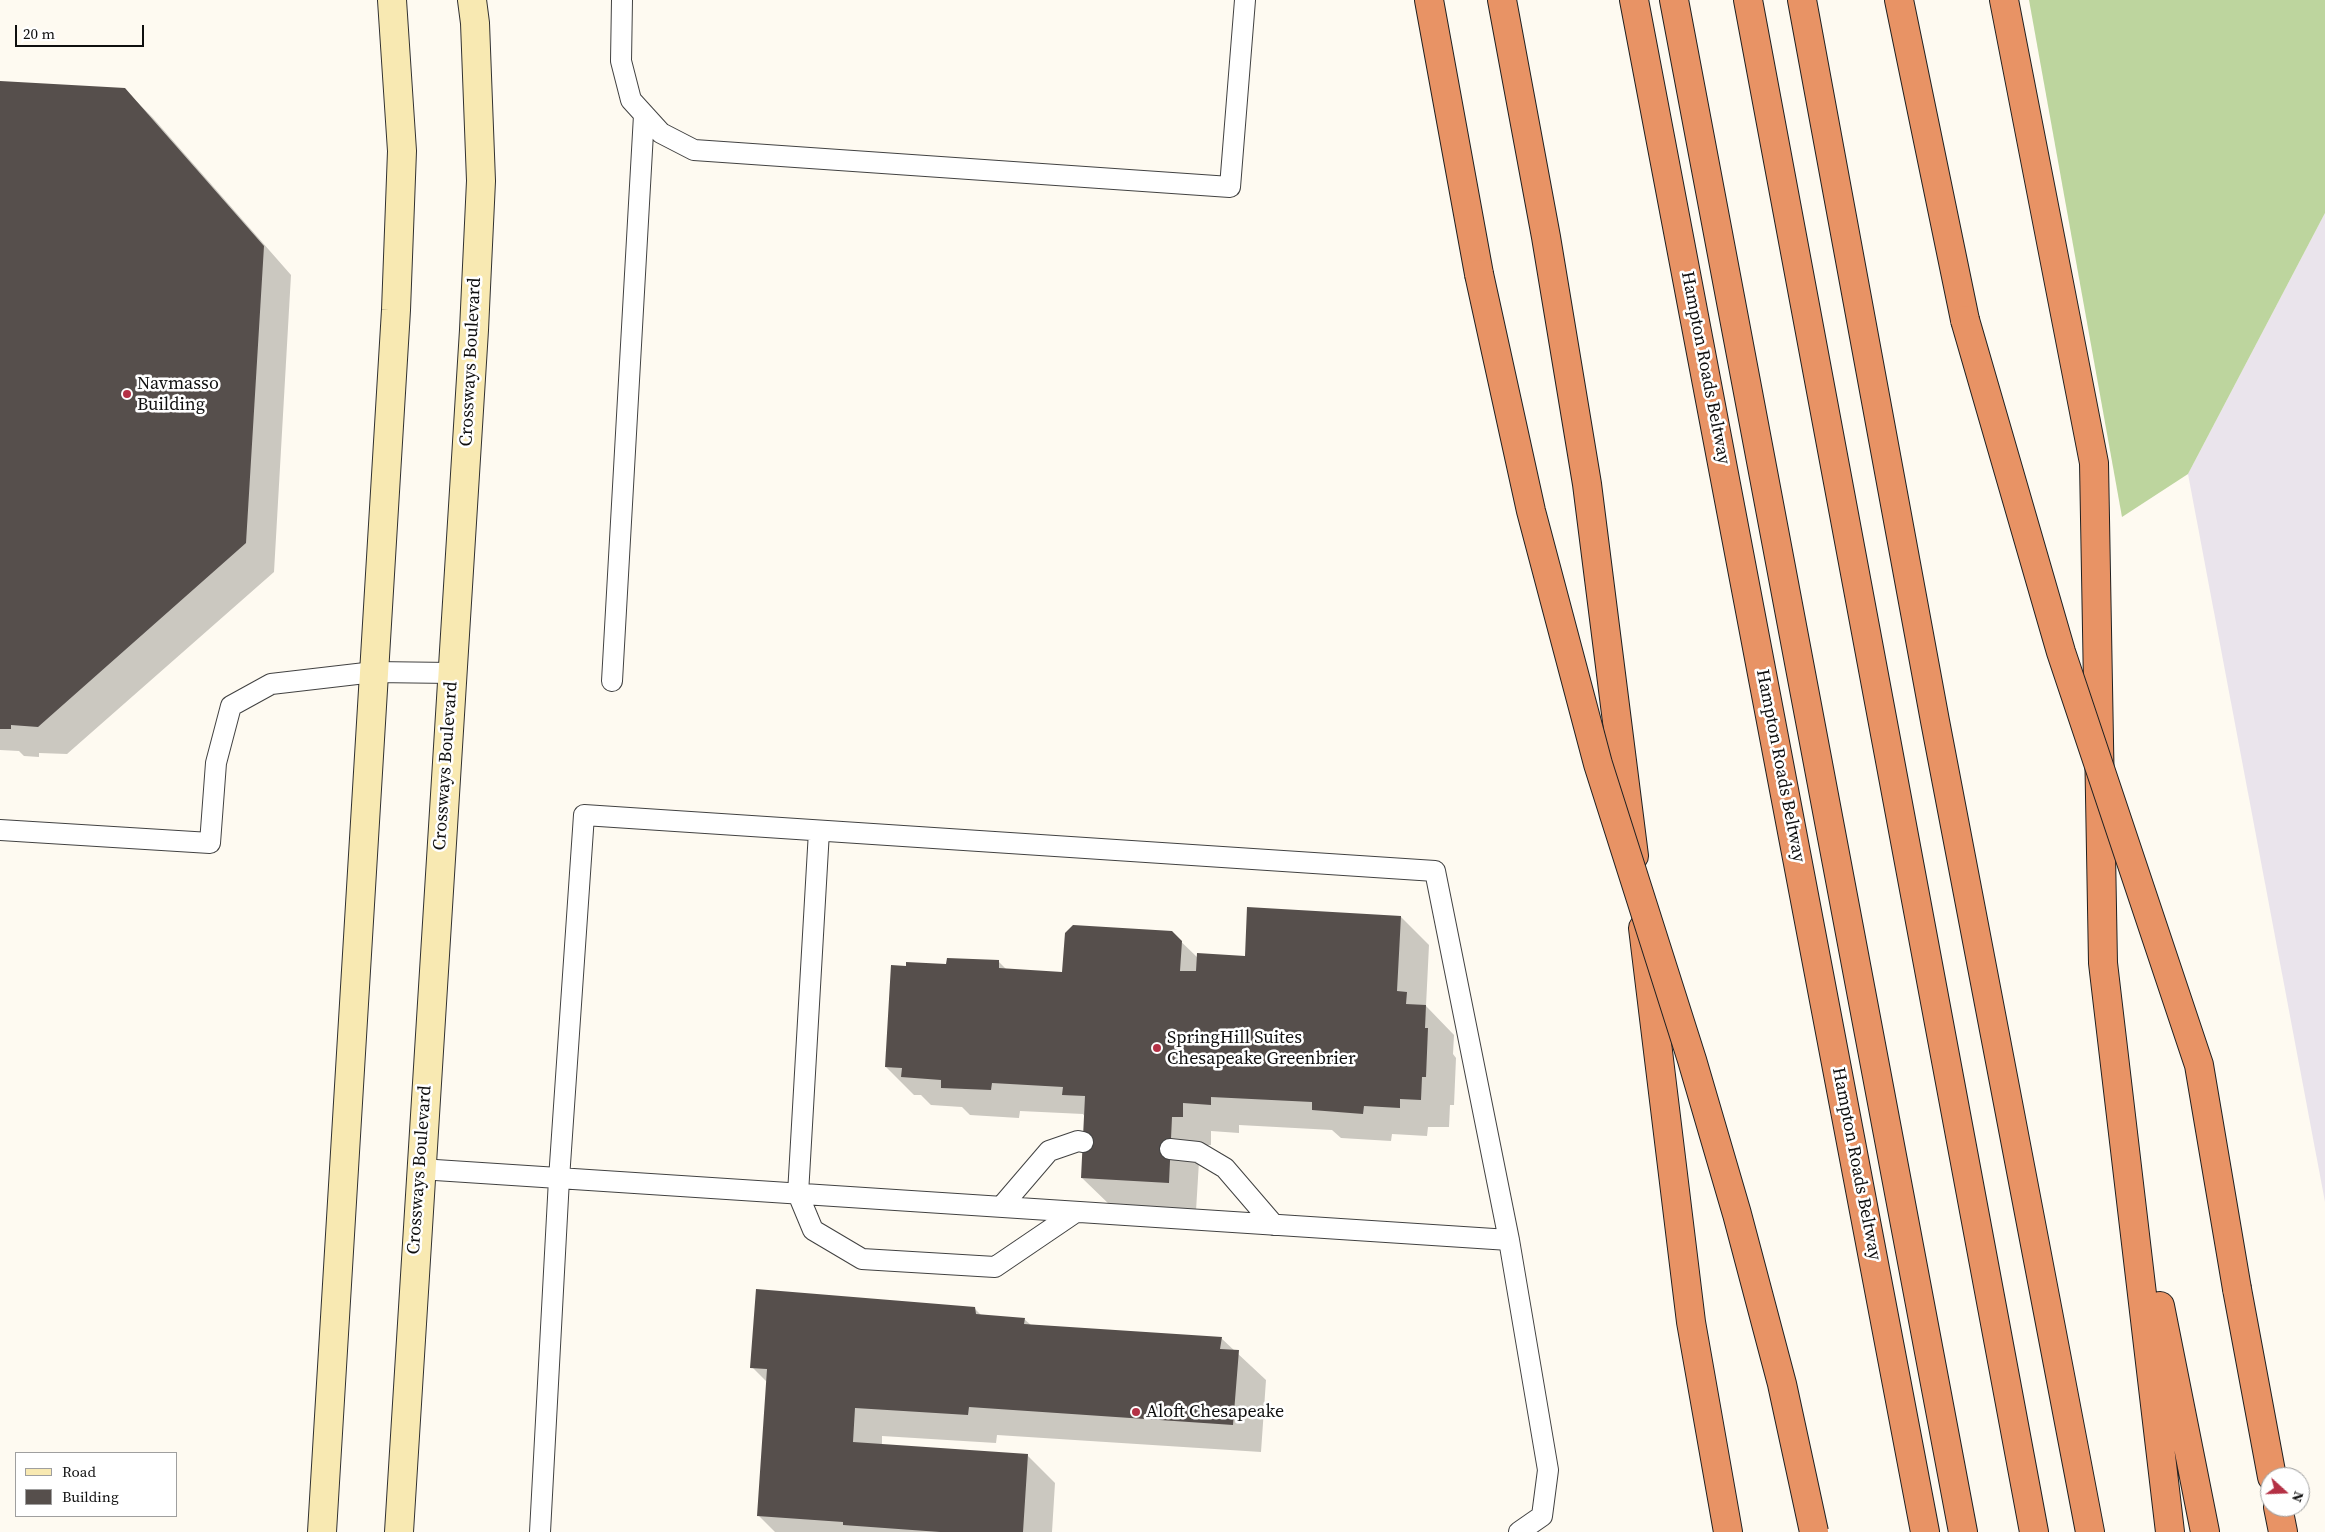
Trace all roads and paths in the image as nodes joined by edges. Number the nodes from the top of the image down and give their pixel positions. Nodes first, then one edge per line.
1 (392, 0) edge
2 (472, 0) edge
3 (622, 0) edge
4 (1245, 0) edge
5 (1429, 0) edge
6 (1502, 0) edge
7 (1634, 0) edge
8 (1674, 0) edge
9 (1748, 0) edge
10 (1802, 0) edge
11 (1899, 0) edge
12 (2004, 0) edge
13 (644, 115) junction
14 (374, 672) junction
15 (452, 673) junction
16 (612, 681) dead end
17 (0, 830) edge
18 (819, 831) junction
19 (2122, 1116) junction
20 (1083, 1142) dead end
21 (1170, 1149) dead end
22 (420, 1169) junction
23 (559, 1179) junction
24 (798, 1194) junction
25 (1001, 1207) junction
26 (1076, 1212) junction
27 (1274, 1224) junction
28 (1509, 1240) junction
29 (2270, 1467) edge
30 (2280, 1517) edge
31 (322, 1532) edge
32 (399, 1532) edge
33 (540, 1532) edge
34 (1519, 1532) edge
35 (1728, 1532) edge
36 (1814, 1532) edge
37 (1925, 1532) edge
38 (1963, 1532) edge
39 (2034, 1532) edge
40 (2090, 1532) edge
41 (2170, 1532) edge
42 (2205, 1532) edge
43 (2283, 1532) edge

1 - 14 street
2 - 15 street, Crossways Boulevard
3 - 13 lane
4 - 13 lane
5 - 36 highway, bridge
6 - 35 highway
7 - 37 highway, Hampton Roads Beltway
8 - 38 highway
9 - 39 highway
10 - 40 highway
11 - 29 highway, bridge
12 - 19 highway
13 - 16 lane
14 - 15 lane
14 - 17 lane
14 - 31 street
15 - 22 street, Crossways Boulevard
18 - 23 lane
18 - 24 lane
18 - 28 lane
19 - 41 highway
19 - 42 highway
20 - 25 lane
21 - 27 lane
22 - 23 lane
22 - 32 street, Crossways Boulevard
23 - 24 lane
23 - 33 lane
24 - 25 lane
24 - 26 lane
25 - 26 lane
26 - 27 lane
27 - 28 lane
28 - 34 lane
30 - 43 highway

